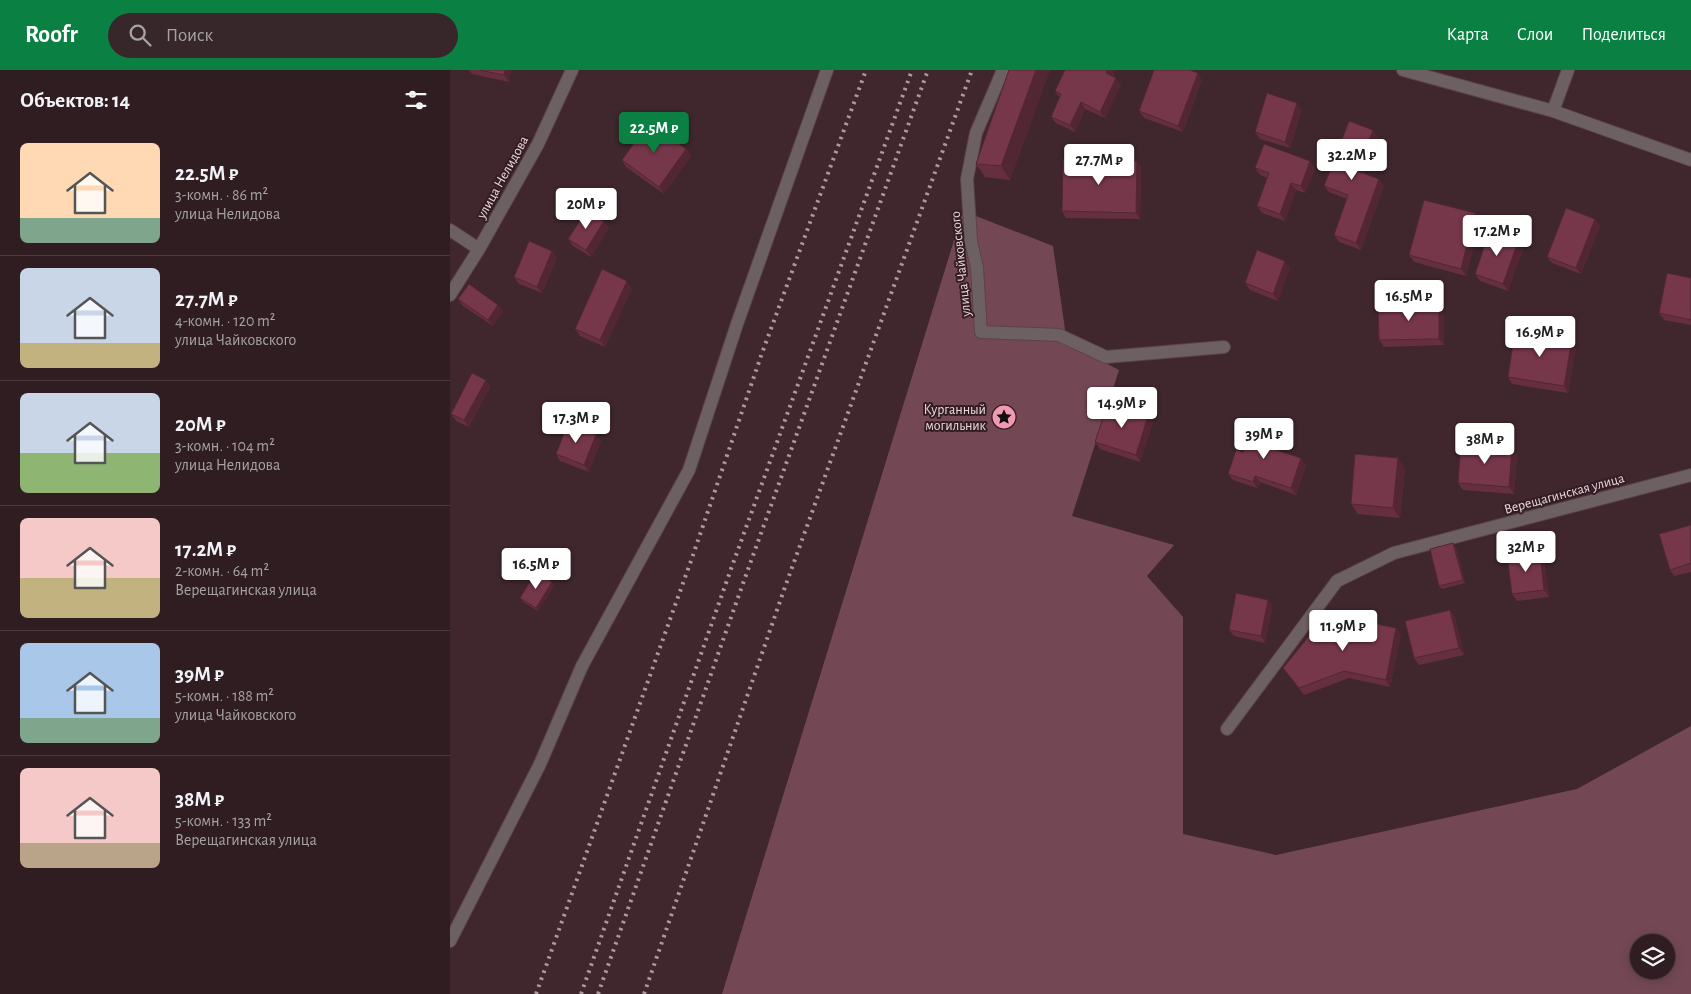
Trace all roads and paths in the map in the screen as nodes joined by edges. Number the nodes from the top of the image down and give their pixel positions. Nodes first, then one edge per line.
1 (572, 70) edge
2 (827, 70) edge
3 (1003, 70) edge
4 (1403, 70) edge
5 (1568, 70) edge
6 (1552, 111) junction
7 (1691, 160) edge
8 (450, 230) edge
9 (479, 249) junction
10 (450, 295) edge
11 (1224, 347) dead end
12 (1691, 475) edge
13 (1227, 729) dead end
14 (450, 942) edge

1 - 9 street, улица Нелидова
2 - 14 street
3 - 11 street, улица Чайковского
4 - 6 street
5 - 6 street
6 - 7 street
8 - 9 street
9 - 10 street, улица Нелидова
12 - 13 street, Верещагинская улица

